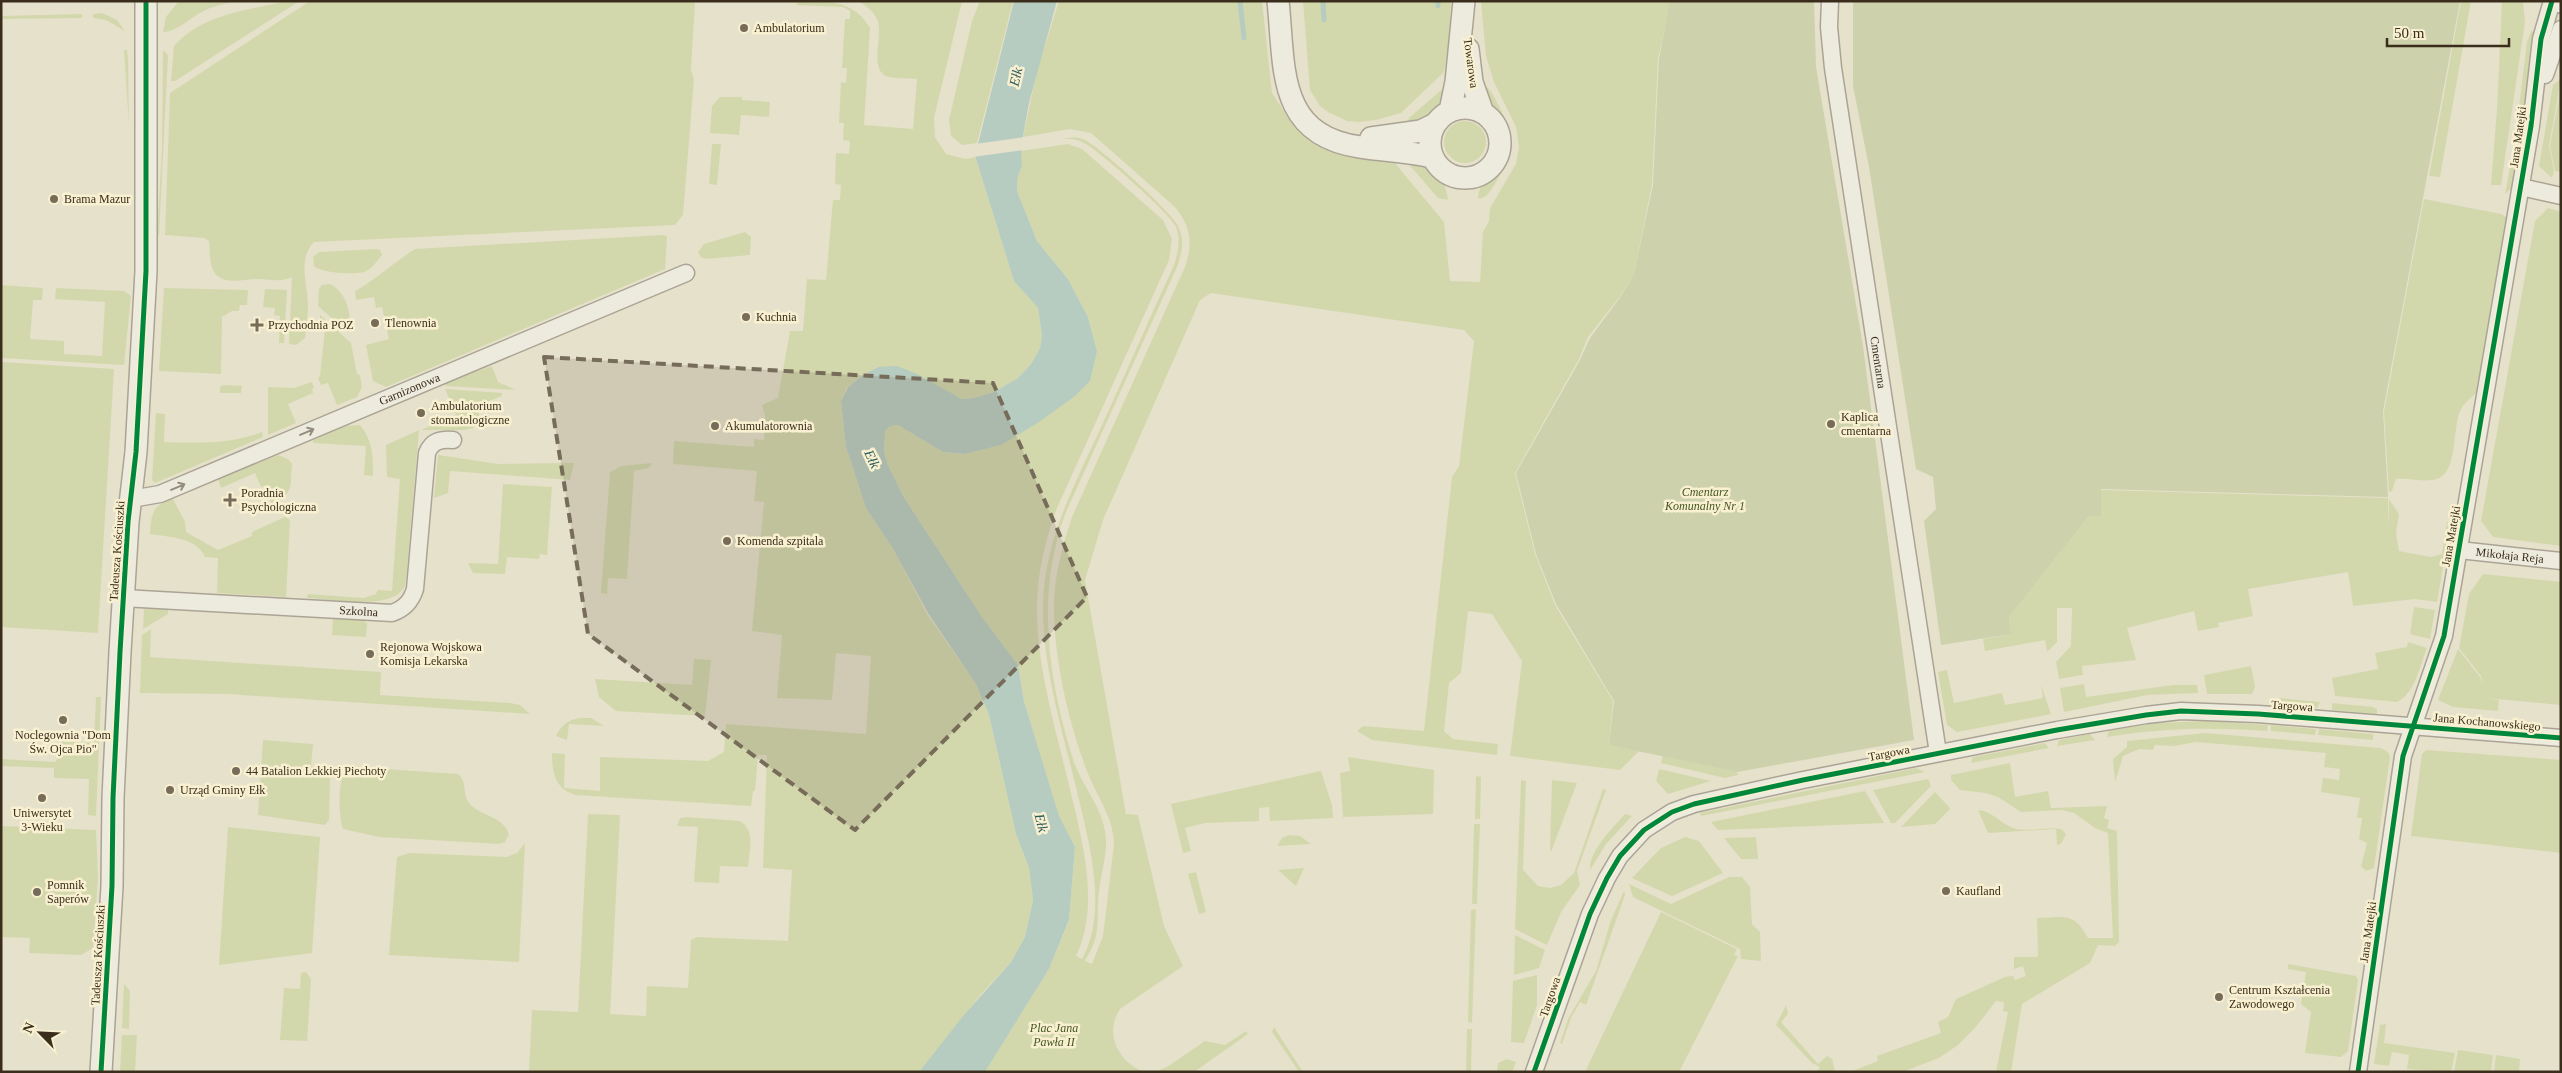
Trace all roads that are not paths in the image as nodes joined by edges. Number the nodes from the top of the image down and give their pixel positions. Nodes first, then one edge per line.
1 (146, 1) edge
2 (1278, 1) edge
3 (1830, 1) edge
4 (2552, 1) edge
5 (1464, 6) edge
6 (2561, 29) edge
7 (1483, 113) junction
8 (1442, 118) junction
9 (2531, 126) junction
10 (1331, 139) junction
11 (1432, 157) junction
12 (2521, 187) junction
13 (2561, 196) edge
14 (686, 273) dead end
15 (452, 440) dead end
16 (131, 499) junction
17 (2459, 550) junction
18 (2561, 561) edge
19 (123, 598) junction
20 (2412, 726) junction
21 (2561, 738) edge
22 (1938, 753) junction
23 (101, 1072) edge
24 (1534, 1072) edge
25 (2358, 1072) edge

1 - 16 street, Tadeusza Kościuszki
2 - 10 street
3 - 22 street, Cmentarna
4 - 9 street, Jana Matejki
5 - 7 street, Towarowa
5 - 8 street, Towarowa
6 - 9 street, Jana Matejki
7 - 8 street
7 - 11 street
8 - 10 street
8 - 11 street
9 - 12 street, Jana Matejki
10 - 11 street
12 - 13 street
12 - 17 street, Jana Matejki
16 -> 14 street, Garnizonowa
15 - 19 street, Szkolna
16 - 19 street, Tadeusza Kościuszki
17 - 18 street, Mikołaja Reja
17 - 20 street, Jana Matejki
19 - 23 street, Tadeusza Kościuszki
20 - 21 street, Jana Kochanowskiego
20 - 22 street, Targowa
20 - 25 street, Jana Matejki
22 - 24 street, Targowa

